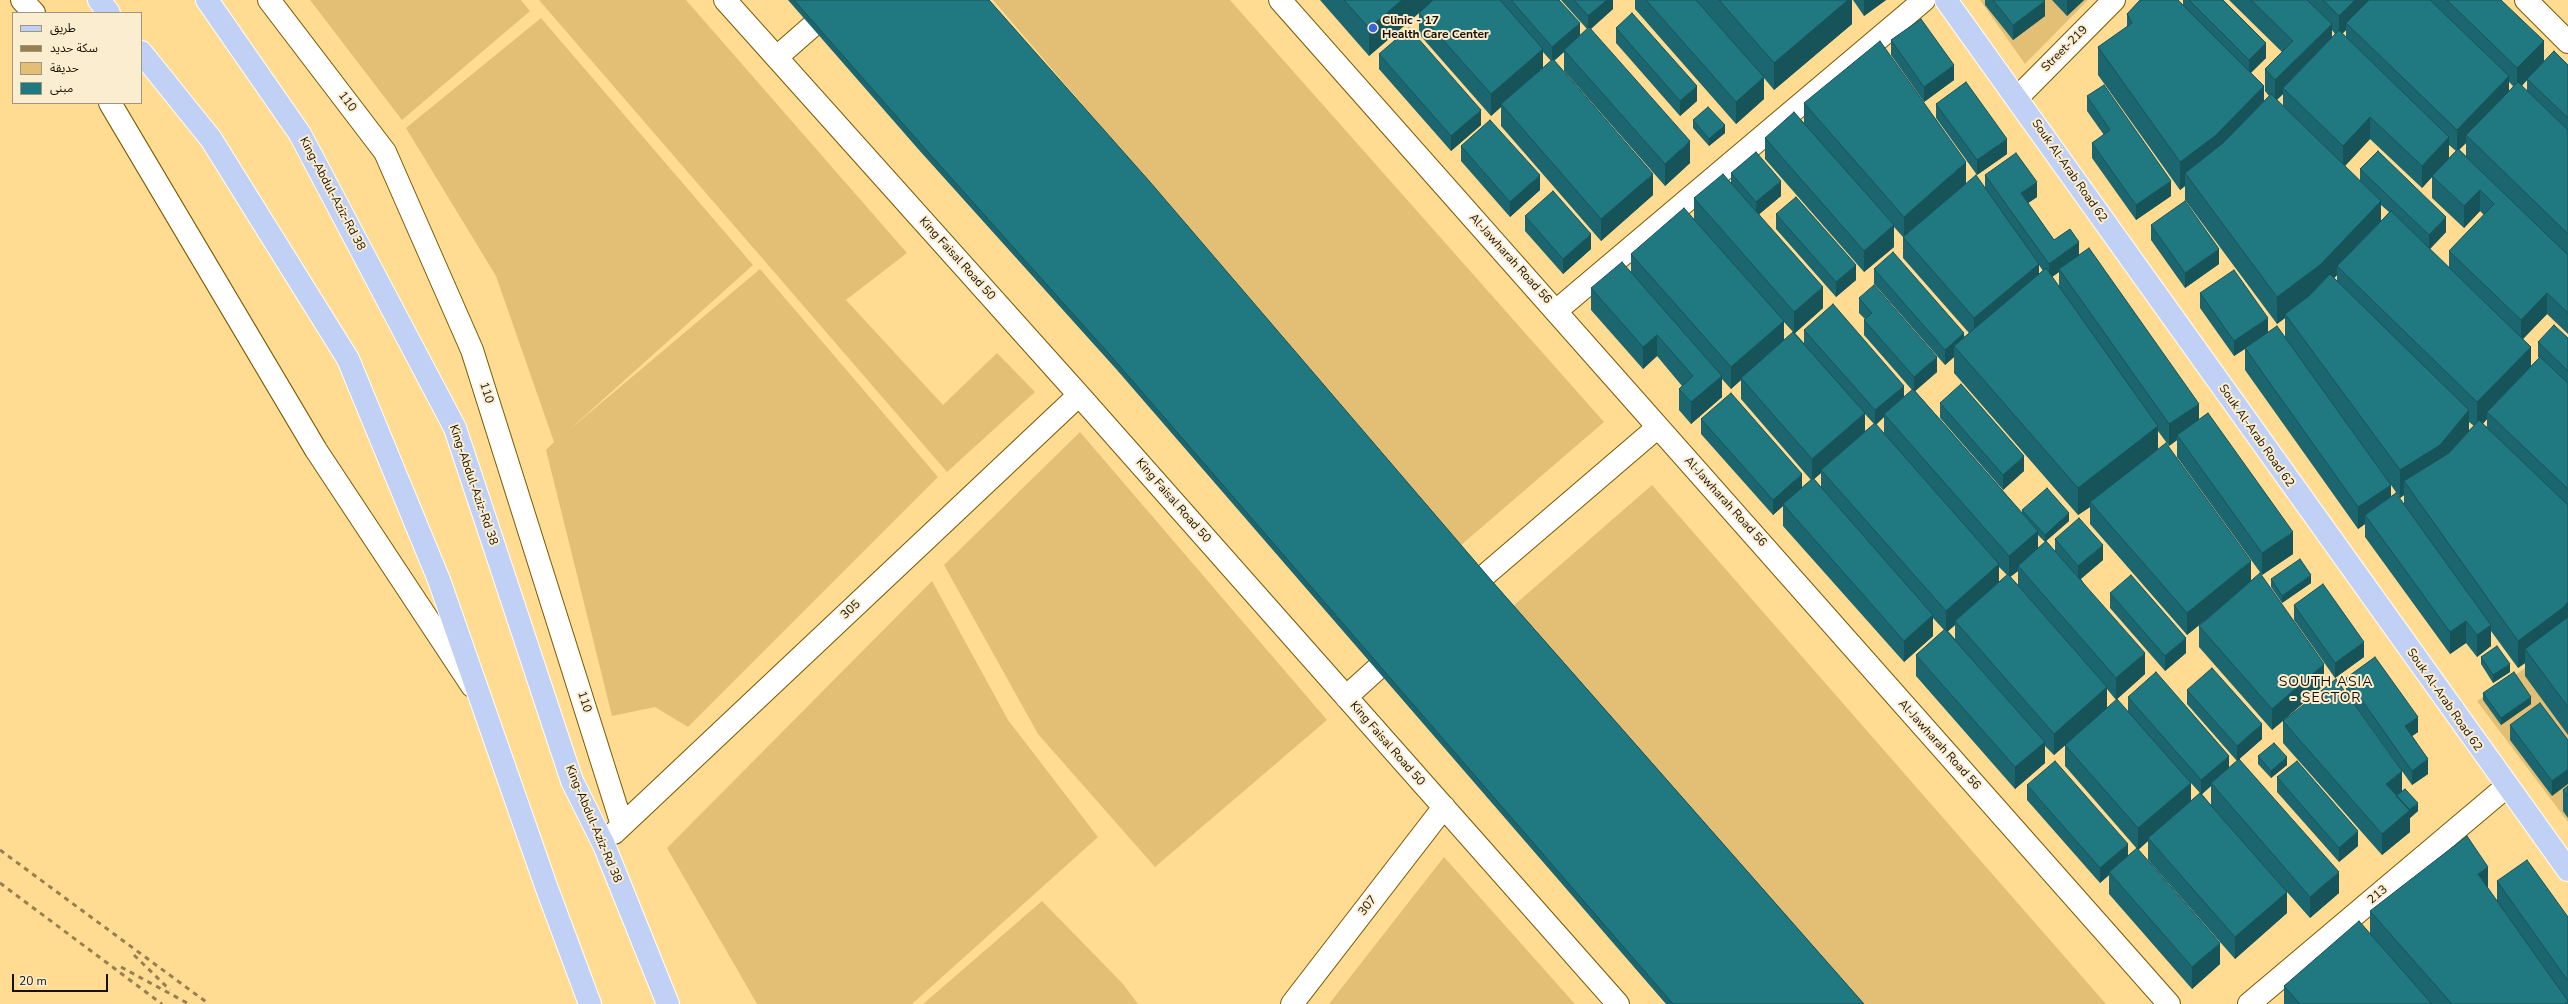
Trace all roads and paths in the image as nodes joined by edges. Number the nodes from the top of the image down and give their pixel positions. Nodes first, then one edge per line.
1 (22, 0) edge
2 (99, 0) edge
3 (207, 0) edge
4 (270, 0) edge
5 (726, 0) edge
6 (842, 0) edge
7 (1280, 0) edge
8 (1924, 0) edge
9 (1946, 0) edge
10 (2114, 0) edge
11 (2526, 0) edge
12 (33, 12) edge
13 (109, 12) edge
14 (2568, 42) edge
15 (142, 53) edge
16 (777, 57) junction
17 (2017, 98) junction
18 (111, 104) edge
19 (1556, 311) junction
20 (1079, 395) junction
21 (1658, 427) junction
22 (1448, 606) edge
23 (1414, 635) edge
24 (1346, 697) junction
25 (480, 698) junction
26 (2506, 787) junction
27 (1444, 808) junction
28 (622, 825) junction
29 (604, 845) junction
30 (2568, 870) edge
31 (590, 1004) edge
32 (668, 1004) edge
33 (1292, 1004) edge
34 (1618, 1004) edge
35 (2169, 1004) edge
36 (2249, 1004) edge

1 - 12 street
2 - 13 main road
3 - 29 main road, King-Abdul-Aziz-Rd 38
4 - 28 street, 110
5 - 16 street, King Faisal Road 50
6 - 16 street
7 - 19 street, Al-Jawharah Road 56
8 - 19 street
9 - 17 main road, Souk Al-Arab Road 62
10 - 17 street, Street-219
11 - 14 street
15 - 25 main road
16 - 20 street, King Faisal Road 50
17 - 26 main road, Souk Al-Arab Road 62
18 - 25 street
19 - 21 street, Al-Jawharah Road 56
20 - 24 street, King Faisal Road 50
20 - 28 street, 305
21 - 22 street
21 - 35 street, Al-Jawharah Road 56
23 - 24 street
24 - 27 street, King Faisal Road 50
25 - 31 main road
26 - 30 main road, Souk Al-Arab Road 62
26 - 36 street, 213
27 - 33 street, 307
27 - 34 street, King Faisal Road 50
28 - 29 street, 305
29 - 32 main road, King-Abdul-Aziz-Rd 38

